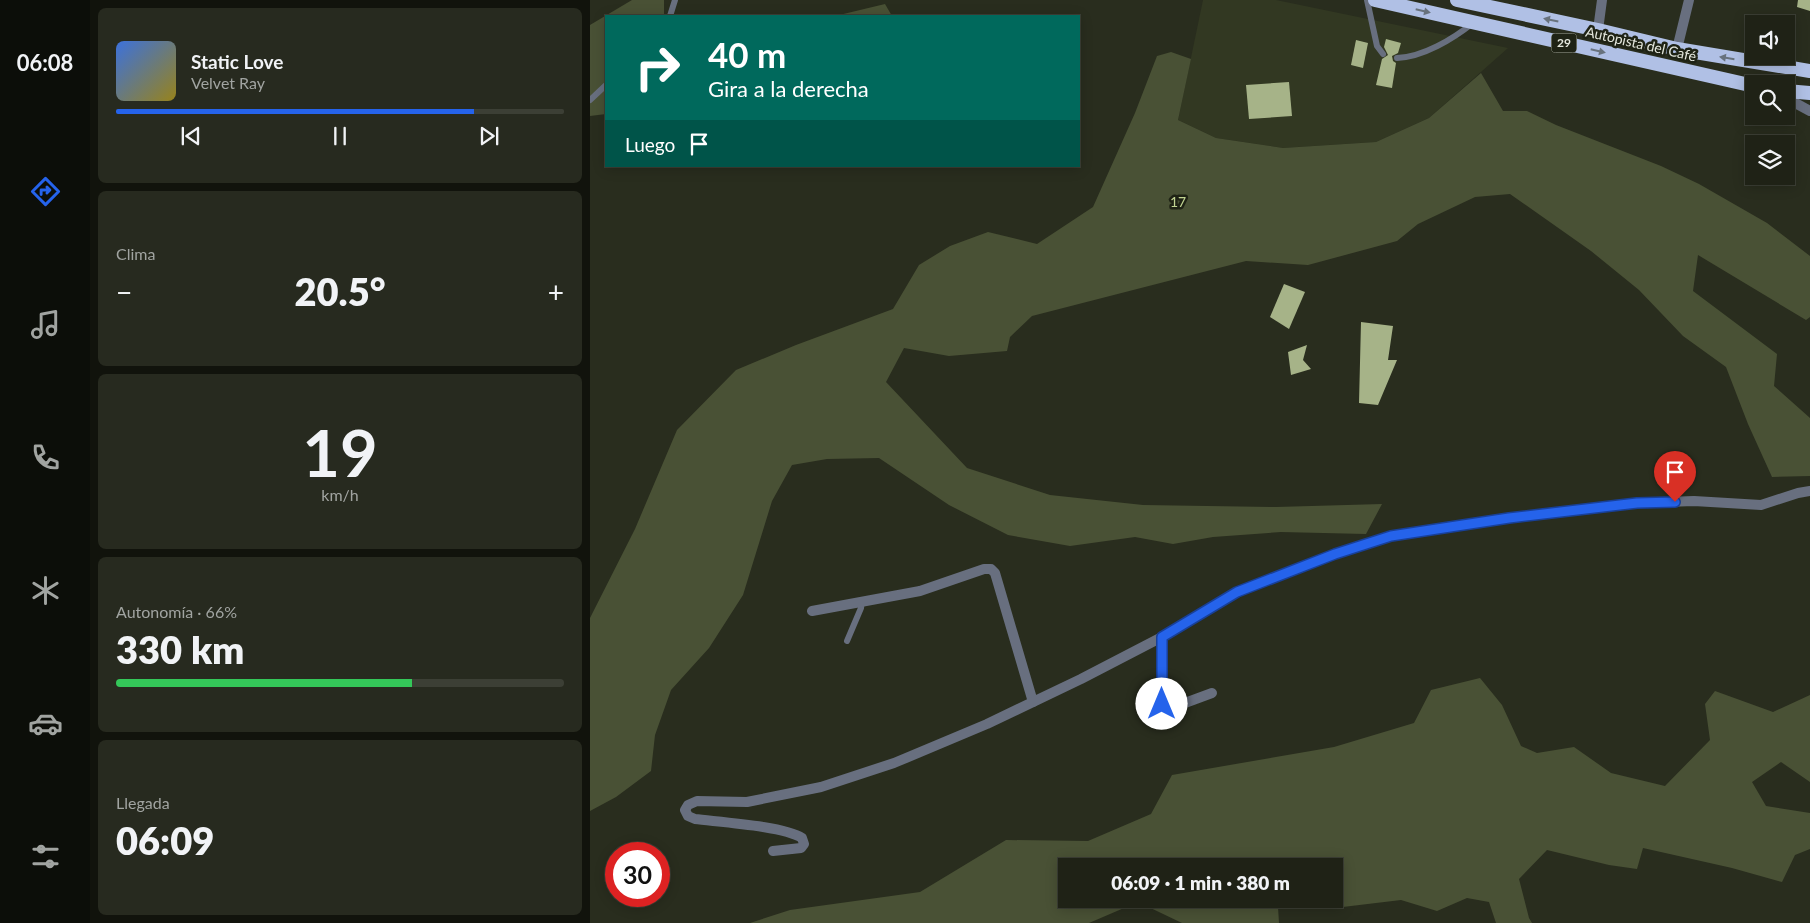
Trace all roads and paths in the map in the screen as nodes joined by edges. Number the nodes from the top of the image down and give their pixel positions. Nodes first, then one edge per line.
1 (675, 0) edge
2 (1367, 0) edge
3 (1375, 0) edge
4 (1457, 0) edge
5 (1602, 0) edge
6 (1689, 0) edge
7 (670, 15) edge
8 (1473, 23) junction
9 (1598, 30) junction
10 (1676, 50) junction
11 (1383, 54) dead end
12 (1397, 58) dead end
13 (1810, 71) edge
14 (1745, 84) edge
15 (605, 86) edge
16 (1795, 91) edge
17 (1810, 93) edge
18 (590, 100) edge
19 (1795, 103) edge
20 (1810, 111) edge
21 (1810, 491) edge
22 (862, 601) junction
23 (812, 611) dead end
24 (1162, 637) junction
25 (847, 641) dead end
26 (1212, 693) dead end
27 (1033, 702) junction
28 (773, 852) dead end

1 - 7 lane
2 - 11 lane
3 -> 8 highway, Autopista del Café / 29
9 -> 4 highway, Autopista del Café / 29
5 - 9 street
6 - 10 street
8 - 12 lane
8 -> 14 highway, Autopista del Café / 29
9 - 10 highway, Autopista del Café / 29
13 -> 10 highway, Autopista del Café / 29
15 - 18 lane
16 - 17 highway
19 - 20 street
21 - 24 street
22 - 23 street
22 - 25 lane
22 - 27 street
24 - 26 street
24 - 27 street
27 - 28 street

